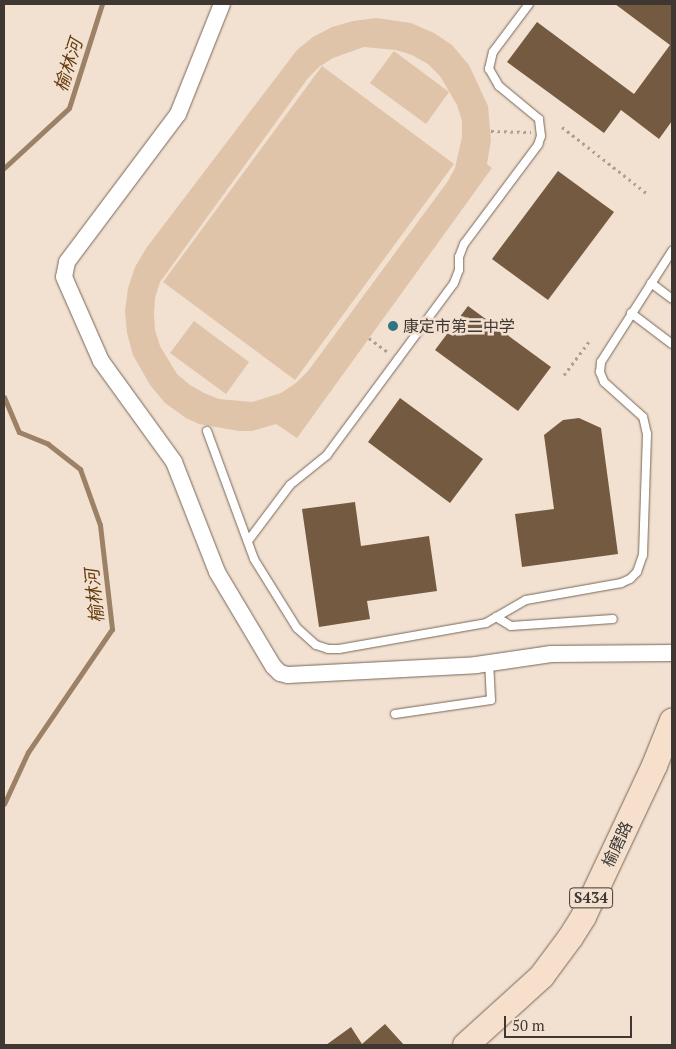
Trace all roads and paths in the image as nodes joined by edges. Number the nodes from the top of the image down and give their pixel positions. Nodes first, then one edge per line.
1 (222, 4) edge
2 (529, 4) edge
3 (562, 127) dead end
4 (491, 131) dead end
5 (541, 132) junction
6 (650, 195) dead end
7 (672, 252) edge
8 (651, 283) junction
9 (672, 299) edge
10 (631, 313) junction
11 (369, 338) dead end
12 (592, 339) dead end
13 (672, 344) edge
14 (398, 359) junction
15 (564, 375) dead end
16 (207, 431) dead end
17 (248, 541) junction
18 (496, 617) junction
19 (613, 619) dead end
20 (672, 654) edge
21 (489, 663) junction
22 (395, 714) dead end
23 (672, 720) edge
24 (465, 1045) edge

1 - 21 street
2 - 5 lane
3 - 6 path
4 - 5 path
5 - 14 lane
7 - 8 lane
8 - 9 lane
8 - 10 lane
10 - 13 lane
10 - 18 lane
11 - 14 path
12 - 15 path
14 - 17 lane
16 - 17 lane
17 - 18 lane
18 - 19 lane
20 - 21 street
21 - 22 lane
23 - 24 main road, 榆磨路 / S434

